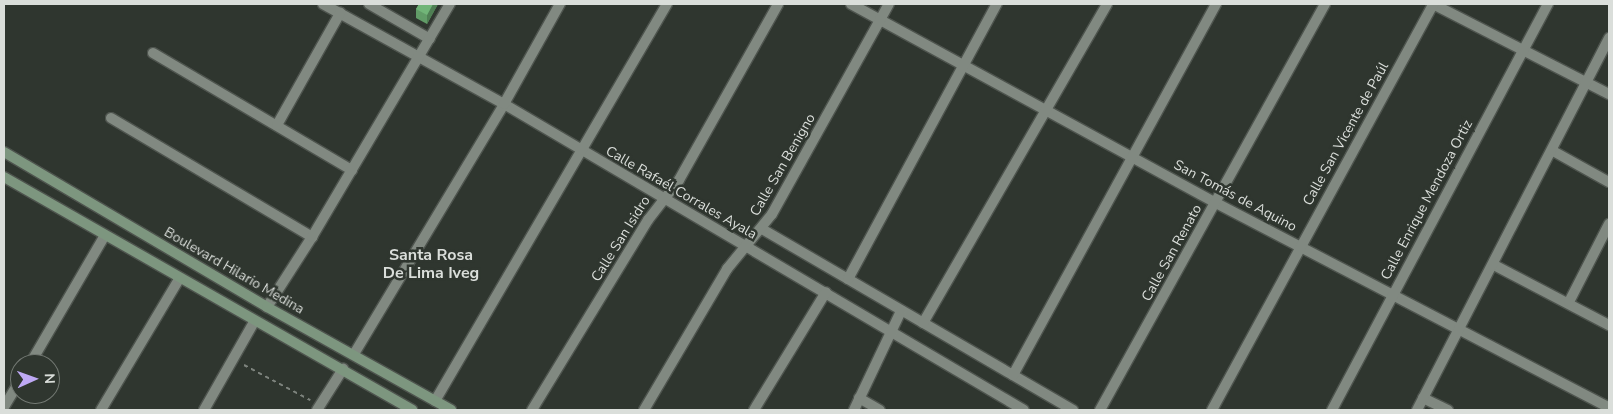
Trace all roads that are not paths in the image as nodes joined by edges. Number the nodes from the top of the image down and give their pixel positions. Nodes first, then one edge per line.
1 (323, 4) edge
2 (369, 4) edge
3 (450, 4) edge
4 (560, 4) edge
5 (667, 4) edge
6 (778, 4) edge
7 (852, 4) edge
8 (889, 4) edge
9 (997, 4) edge
10 (1107, 4) edge
11 (1216, 4) edge
12 (1325, 4) edge
13 (1433, 4) edge
14 (1548, 4) edge
15 (340, 13) junction
16 (880, 19) junction
17 (1609, 38) edge
18 (430, 39) junction
19 (1524, 49) junction
20 (153, 53) dead end
21 (420, 59) junction
22 (963, 65) junction
23 (1586, 82) junction
24 (1609, 94) edge
25 (504, 104) junction
26 (1049, 110) junction
27 (111, 118) dead end
28 (277, 125) junction
29 (1553, 151) junction
30 (4, 152) edge
31 (581, 152) junction
32 (1132, 156) junction
33 (352, 170) junction
34 (4, 177) edge
35 (1609, 182) edge
36 (663, 199) junction
37 (1216, 203) junction
38 (1609, 224) edge
39 (762, 229) junction
40 (105, 235) junction
41 (312, 237) junction
42 (745, 246) junction
43 (1301, 246) junction
44 (1494, 265) junction
45 (179, 279) junction
46 (848, 279) junction
47 (826, 292) junction
48 (1392, 295) junction
49 (1569, 302) junction
50 (266, 307) junction
51 (901, 311) junction
52 (254, 322) junction
53 (923, 324) junction
54 (1609, 325) edge
55 (890, 331) junction
56 (1459, 332) junction
57 (36, 354) edge
58 (354, 354) junction
59 (343, 369) junction
60 (1013, 375) junction
61 (859, 398) junction
62 (1423, 398) junction
63 (435, 401) junction
64 (1608, 407) edge
65 (319, 408) edge
66 (101, 410) edge
67 (204, 410) edge
68 (412, 410) edge
69 (451, 410) edge
70 (532, 410) edge
71 (644, 410) edge
72 (754, 410) edge
73 (854, 410) edge
74 (880, 410) edge
75 (1024, 410) edge
76 (1073, 410) edge
77 (1100, 410) edge
78 (1212, 410) edge
79 (1332, 410) edge
80 (1417, 410) edge
81 (1448, 410) edge

1 - 15 street, Calle Rafaél Corrales Ayala
2 - 18 street
3 - 18 street
4 - 25 street
5 - 31 street
6 - 36 street, Calle San Isidro
7 - 16 street, San Tomás de Aquino
8 - 16 street, Calle San Benigno
9 - 22 street
10 - 26 street
11 - 32 street
12 - 37 street, Calle San Renato
13 - 19 street
13 - 43 street, Calle San Vicente de Paúl
14 - 19 street, Calle Enrique Mendoza Ortiz
15 - 21 street, Calle Rafaél Corrales Ayala
15 - 28 street
16 - 22 street, San Tomás de Aquino
16 - 39 street, Calle San Benigno
17 - 23 street
18 - 21 street
19 - 23 street
19 - 48 street, Calle Enrique Mendoza Ortiz
20 - 28 street
21 - 25 street, Calle Rafaél Corrales Ayala
21 - 33 street
22 - 26 street, San Tomás de Aquino
22 - 46 street
23 - 24 street
23 - 29 street
25 - 31 street, Calle Rafaél Corrales Ayala
25 - 58 street
26 - 32 street, San Tomás de Aquino
26 - 53 street
27 - 41 street
28 - 33 street
29 - 35 street
29 - 44 street
30 - 50 main road, Boulevard Hilario Medina
31 - 36 street, Calle Rafaél Corrales Ayala
31 - 63 street
32 - 37 street, San Tomás de Aquino
32 - 60 street
33 - 41 street
34 - 40 main road
36 - 42 street, Calle Rafaél Corrales Ayala
36 - 70 street, Calle San Isidro
37 - 43 street, San Tomás de Aquino
37 - 77 street, Calle San Renato
38 - 49 street
39 - 42 street, Calle San Benigno
39 - 46 street, Calle Rafaél Corrales Ayala
40 - 45 main road
40 - 57 street
41 - 50 street
42 - 47 street, Calle Rafaél Corrales Ayala
42 - 71 street, Calle San Benigno
43 - 48 street, San Tomás de Aquino
43 - 78 street, Calle San Vicente de Paúl
44 - 49 street
44 - 56 street
45 - 52 main road
45 - 66 street
46 - 51 street, Calle Rafaél Corrales Ayala
47 - 55 street, Calle Rafaél Corrales Ayala
47 - 72 street
48 - 56 street, San Tomás de Aquino
48 - 79 street, Calle Enrique Mendoza Ortiz
49 - 54 street
50 - 58 main road, Boulevard Hilario Medina
51 - 53 street, Calle Rafaél Corrales Ayala
51 - 55 street
52 - 59 main road
52 - 67 street
53 - 60 street, Calle Rafaél Corrales Ayala
55 - 61 street
55 - 75 street, Calle Rafaél Corrales Ayala
56 - 62 street
56 - 64 street, San Tomás de Aquino
58 - 63 main road, Boulevard Hilario Medina
59 - 65 street
59 - 68 main road
60 - 76 street, Calle Rafaél Corrales Ayala
61 - 73 street
61 - 74 street
62 - 80 street
62 - 81 street
63 - 69 main road, Boulevard Hilario Medina

